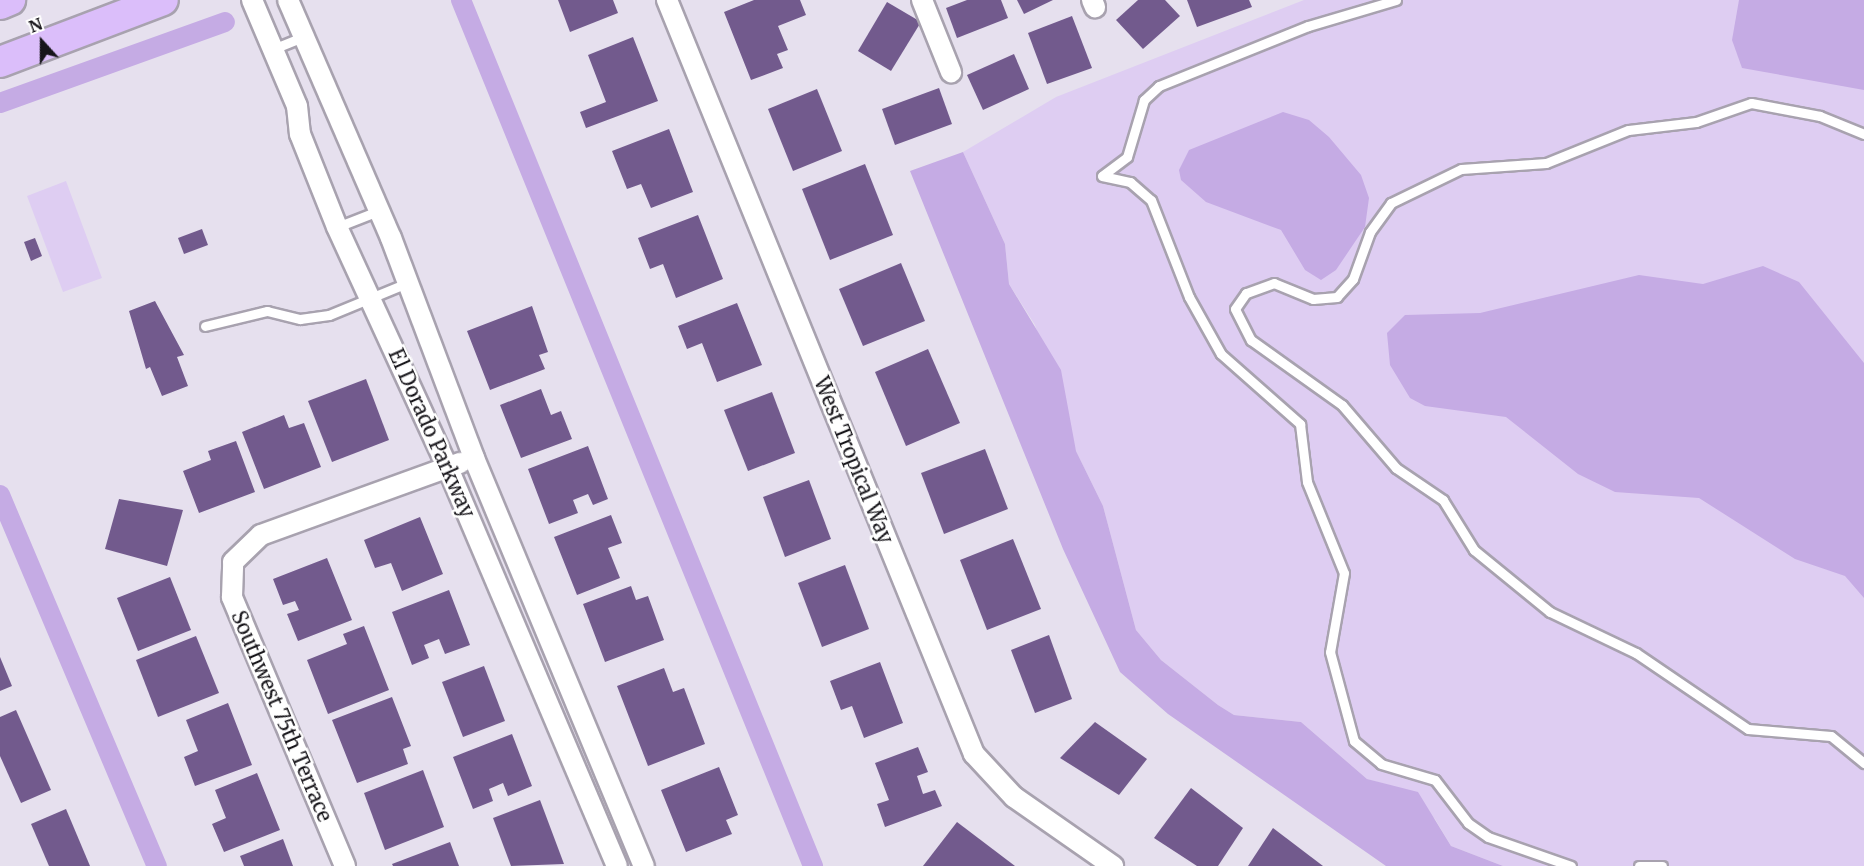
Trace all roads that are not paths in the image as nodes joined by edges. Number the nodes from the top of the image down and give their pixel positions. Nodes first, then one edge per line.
1 (10, 0) edge
2 (163, 0) edge
3 (252, 0) edge
4 (288, 0) edge
5 (668, 0) edge
6 (922, 0) edge
7 (1396, 0) edge
8 (0, 4) edge
9 (303, 37) junction
10 (271, 50) junction
11 (0, 62) edge
12 (951, 72) dead end
13 (1864, 134) edge
14 (378, 211) junction
15 (337, 228) junction
16 (407, 283) junction
17 (372, 297) junction
18 (205, 326) dead end
19 (474, 458) junction
20 (448, 468) junction
21 (1864, 763) edge
22 (345, 866) edge
23 (617, 866) edge
24 (644, 866) edge
25 (1113, 866) edge
26 (1571, 866) edge
27 (1639, 866) edge
28 (1662, 866) edge

1 - 8 main road
2 - 11 main road
3 - 10 street, El Dorado Parkway
4 - 9 street, El Dorado Parkway
5 - 25 street, West Tropical Way
6 - 12 street
7 - 26 lane
9 - 10 lane
9 - 14 street, El Dorado Parkway
10 - 15 street, El Dorado Parkway
13 - 21 lane
14 - 15 lane
14 - 16 street, El Dorado Parkway
15 - 17 street, El Dorado Parkway
16 - 17 lane
16 - 19 street, El Dorado Parkway
17 - 18 lane
17 - 20 street, El Dorado Parkway
19 - 20 street
19 - 24 street, El Dorado Parkway
20 - 22 street, Southwest 75th Terrace
20 - 23 street, El Dorado Parkway
27 - 28 lane

